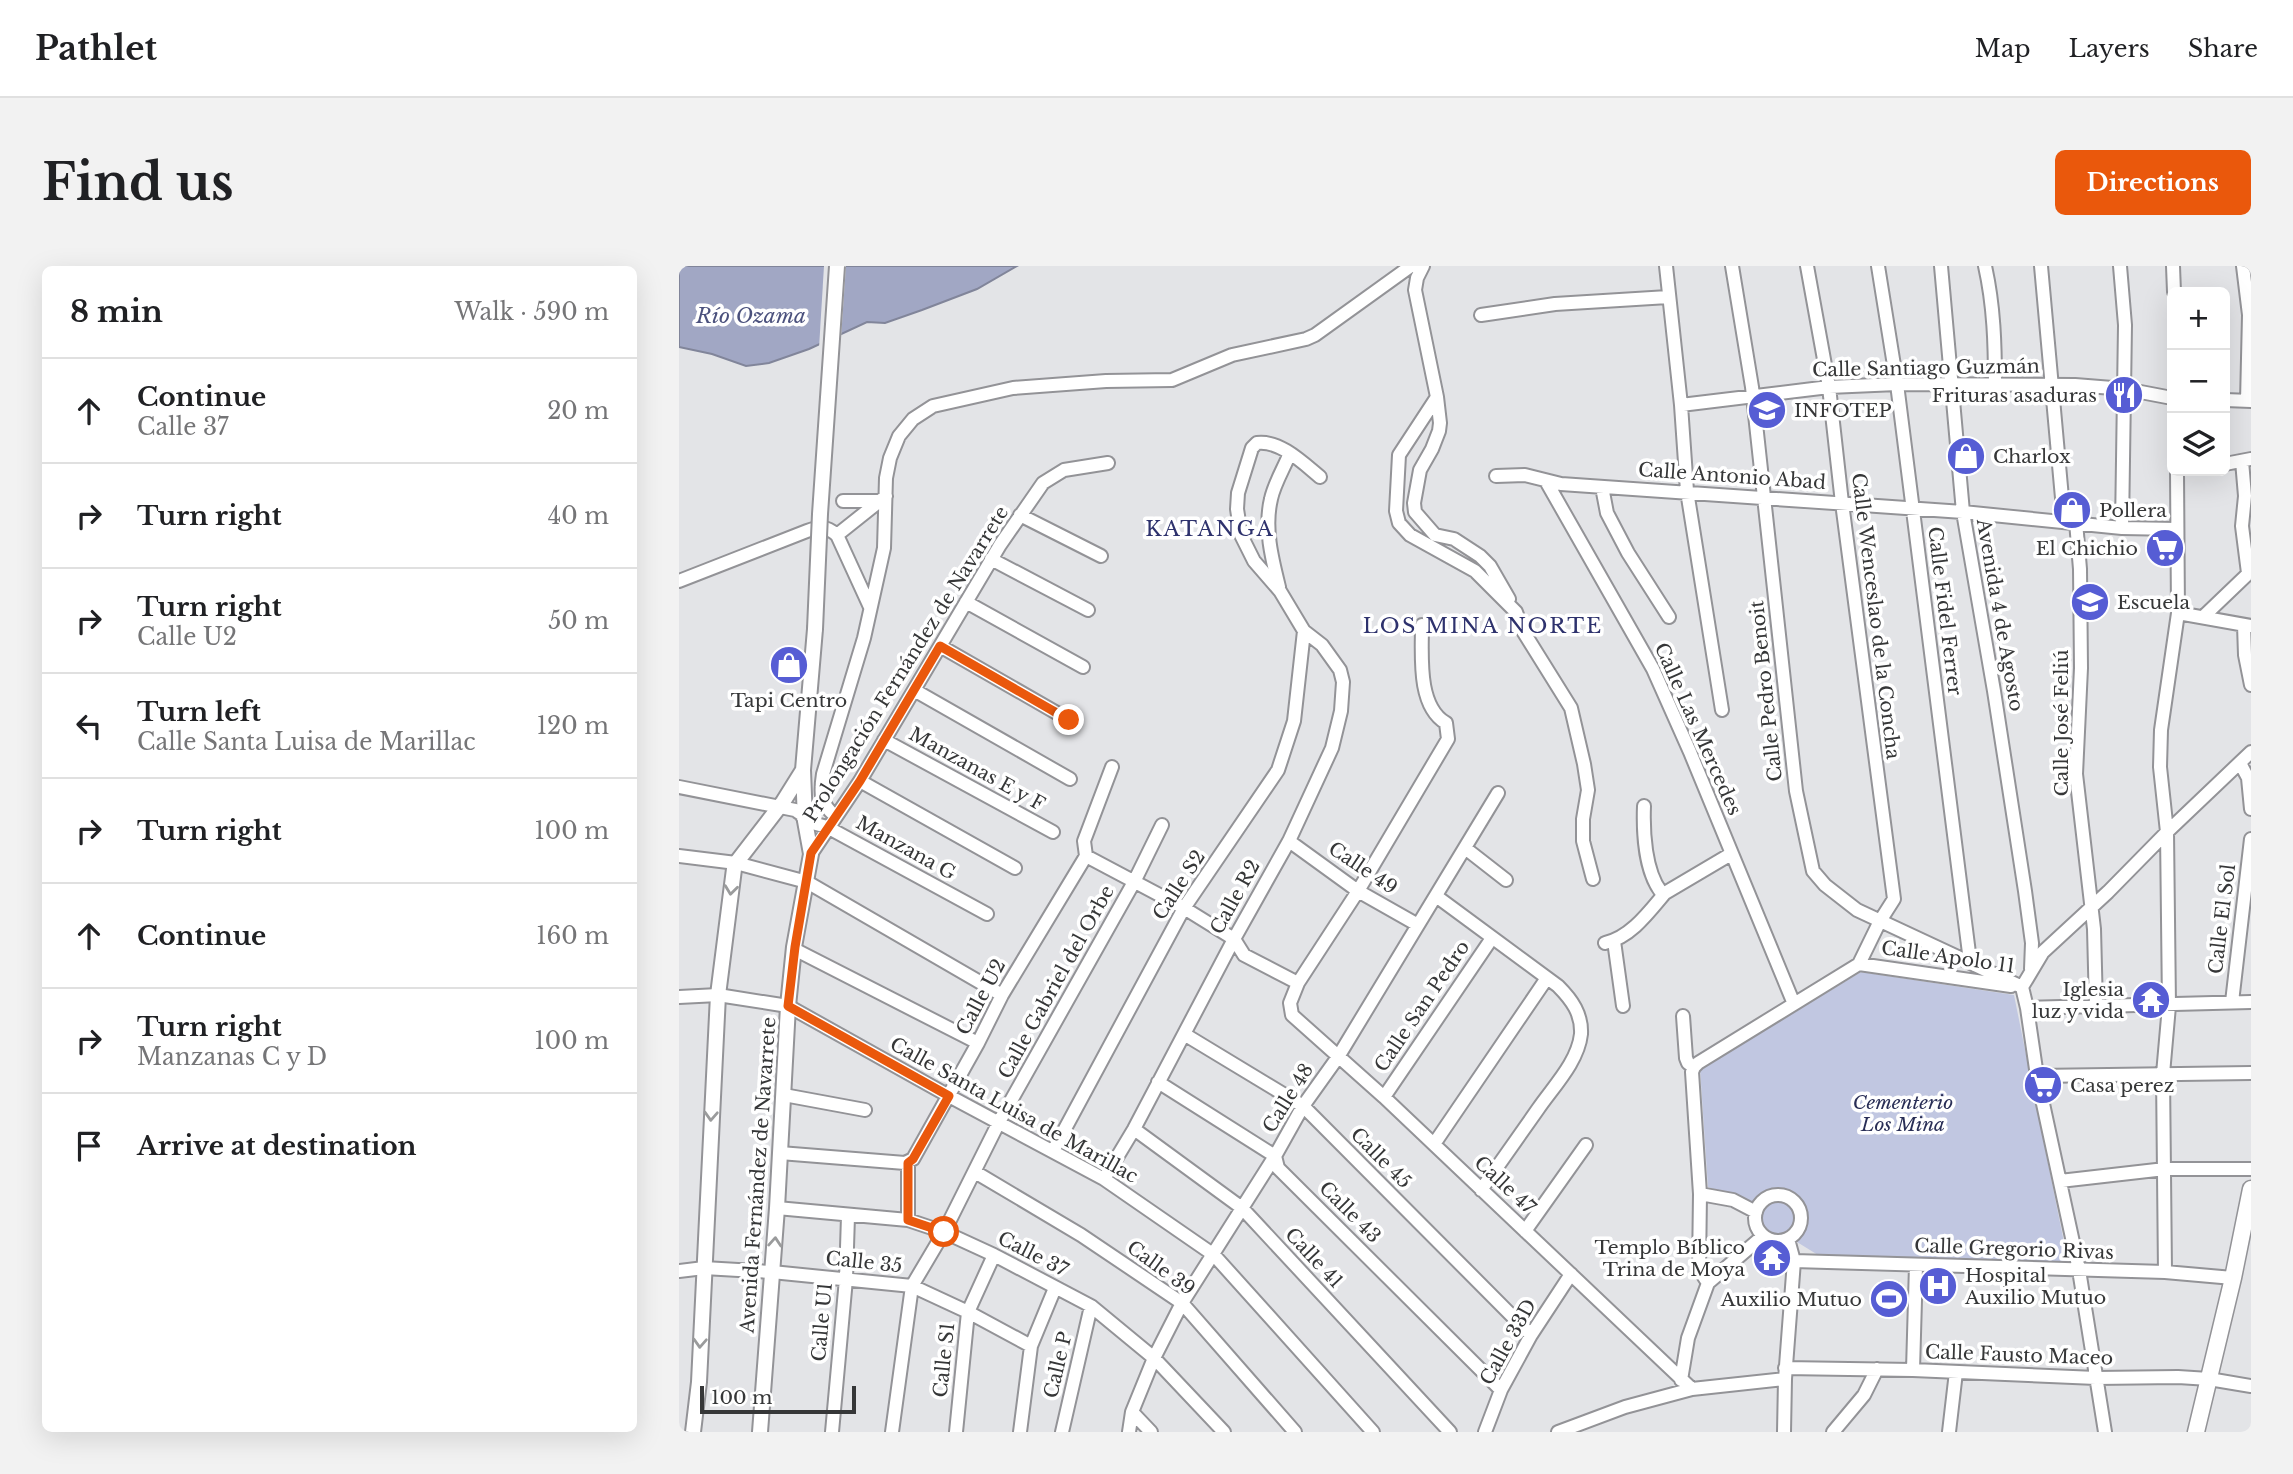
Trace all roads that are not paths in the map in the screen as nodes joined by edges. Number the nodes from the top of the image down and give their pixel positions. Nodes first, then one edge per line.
1 (837, 266) edge
2 (1411, 266) edge
3 (1423, 266) edge
4 (1665, 266) edge
5 (1732, 266) edge
6 (1807, 266) edge
7 (1878, 266) edge
8 (1941, 266) edge
9 (1985, 266) edge
10 (2042, 266) edge
11 (2120, 266) edge
12 (2173, 266) edge
13 (2243, 266) edge
14 (2174, 287) edge
15 (1668, 297) junction
16 (1481, 315) dead end
17 (1896, 384) junction
18 (1952, 384) junction
19 (1995, 385) junction
20 (2051, 385) junction
21 (1829, 387) junction
22 (2125, 389) junction
23 (1752, 396) junction
24 (1437, 397) junction
25 (2167, 397) edge
26 (2230, 400) edge
27 (2249, 401) edge
28 (1681, 405) junction
29 (1290, 453) junction
30 (2246, 460) edge
31 (1108, 463) dead end
32 (1496, 476) dead end
33 (2181, 476) edge
34 (1320, 477) dead end
35 (1546, 481) junction
36 (1602, 487) junction
37 (1687, 491) junction
38 (1765, 497) junction
39 (882, 499) junction
40 (843, 501) dead end
41 (1842, 503) junction
42 (1912, 508) junction
43 (1963, 512) junction
44 (1020, 515) junction
45 (2070, 521) junction
46 (2122, 528) junction
47 (2176, 529) junction
48 (837, 535) junction
49 (1101, 556) dead end
50 (991, 559) junction
51 (2249, 572) edge
52 (679, 581) edge
53 (1280, 591) junction
54 (966, 602) junction
55 (870, 607) junction
56 (1088, 610) dead end
57 (1516, 612) junction
58 (2178, 613) junction
59 (2204, 616) junction
60 (1669, 617) dead end
61 (1422, 625) dead end
62 (2248, 626) edge
63 (1304, 632) junction
64 (940, 646) junction
65 (1083, 667) dead end
66 (2251, 685) edge
67 (914, 690) junction
68 (1722, 710) dead end
69 (1069, 720) dead end
70 (884, 740) junction
71 (2251, 752) edge
72 (2240, 763) junction
73 (1112, 767) dead end
74 (803, 771) junction
75 (1070, 779) dead end
76 (860, 781) junction
77 (679, 787) edge
78 (1498, 793) dead end
79 (1644, 806) dead end
80 (778, 807) junction
81 (2251, 809) edge
82 (835, 816) junction
83 (805, 821) junction
84 (1162, 825) dead end
85 (827, 827) junction
86 (1053, 832) dead end
87 (2167, 832) junction
88 (2251, 839) edge
89 (1289, 841) junction
90 (1465, 848) junction
91 (811, 853) junction
92 (1731, 854) junction
93 (679, 856) edge
94 (1086, 856) junction
95 (736, 863) junction
96 (1015, 868) dead end
97 (1593, 879) dead end
98 (1506, 880) dead end
99 (807, 882) junction
100 (1134, 882) junction
101 (1358, 891) junction
102 (1665, 893) junction
103 (1436, 895) junction
104 (1184, 908) junction
105 (2091, 909) junction
106 (987, 915) dead end
107 (1880, 921) junction
108 (1418, 925) junction
109 (1492, 938) junction
110 (1234, 939) junction
111 (794, 949) junction
112 (1970, 961) junction
113 (1859, 964) junction
114 (2031, 969) junction
115 (1547, 978) junction
116 (1298, 983) junction
117 (2022, 987) junction
118 (717, 995) junction
119 (1002, 995) junction
120 (679, 997) edge
121 (2232, 1002) junction
122 (2251, 1002) edge
123 (1794, 1004) junction
124 (788, 1006) junction
125 (1623, 1006) dead end
126 (2169, 1006) junction
127 (2096, 1007) junction
128 (2027, 1008) junction
129 (1683, 1016) dead end
130 (1184, 1034) junction
131 (978, 1043) junction
132 (1338, 1057) junction
133 (1694, 1067) junction
134 (2251, 1073) edge
135 (2162, 1074) junction
136 (2037, 1076) junction
137 (1158, 1082) junction
138 (784, 1095) junction
139 (949, 1096) junction
140 (1384, 1097) junction
141 (1303, 1106) junction
142 (865, 1110) dead end
143 (999, 1122) junction
144 (1134, 1129) junction
145 (1434, 1144) junction
146 (1586, 1145) dead end
147 (1053, 1151) junction
148 (780, 1153) junction
149 (1275, 1156) junction
150 (908, 1163) junction
151 (2165, 1169) junction
152 (2251, 1169) edge
153 (975, 1172) junction
154 (1104, 1179) junction
155 (2060, 1181) junction
156 (2251, 1189) edge
157 (1481, 1190) junction
158 (1700, 1194) junction
159 (777, 1208) junction
160 (1242, 1208) junction
161 (1756, 1212) junction
162 (848, 1216) junction
163 (908, 1220) junction
164 (1525, 1231) junction
165 (944, 1232) junction
166 (1763, 1236) junction
167 (1788, 1239) junction
168 (994, 1255) junction
169 (1214, 1255) junction
170 (1794, 1261) junction
171 (1916, 1265) junction
172 (704, 1268) junction
173 (2079, 1270) junction
174 (679, 1271) edge
175 (772, 1272) junction
176 (2165, 1272) junction
177 (1571, 1274) junction
178 (2233, 1278) junction
179 (846, 1279) junction
180 (1708, 1283) junction
181 (912, 1286) junction
182 (1055, 1288) junction
183 (1182, 1303) junction
184 (1091, 1306) junction
185 (968, 1312) junction
186 (1531, 1335) junction
187 (1031, 1346) junction
188 (1154, 1358) junction
189 (1877, 1369) junction
190 (1913, 1370) junction
191 (1956, 1372) junction
192 (1785, 1373) junction
193 (2096, 1378) junction
194 (2209, 1379) junction
195 (1681, 1380) junction
196 (2251, 1386) edge
197 (1692, 1389) junction
198 (1501, 1390) junction
199 (1132, 1412) junction
200 (694, 1432) edge
201 (759, 1432) edge
202 (832, 1432) edge
203 (892, 1432) edge
204 (956, 1432) edge
205 (1020, 1432) edge
206 (1062, 1432) edge
207 (1129, 1432) edge
208 (1151, 1432) edge
209 (1224, 1432) edge
210 (1294, 1432) edge
211 (1373, 1432) edge
212 (1450, 1432) edge
213 (1485, 1432) edge
214 (1558, 1432) edge
215 (1784, 1432) edge
216 (1833, 1432) edge
217 (1949, 1432) edge
218 (2105, 1432) edge
219 (2196, 1432) edge

1 - 74 street, Avenida Fernández de Navarrete, bridge
2 - 39 street
3 - 24 street
4 - 15 street
5 - 23 street, Calle Pedro Benoit
6 - 21 street, Calle Wenceslao de la Concha
7 - 17 street, Calle Fidel Ferrer
8 - 18 street, Avenida 4 de Agosto
9 - 19 street
10 - 20 street, Calle José Feliú
11 - 22 street
12 - 14 street
13 - 27 street
15 - 16 street
15 - 28 street
17 - 18 street, Calle Santiago Guzmán
17 - 21 street, Calle Santiago Guzmán
17 - 42 street, Calle Fidel Ferrer
18 - 19 street, Calle Santiago Guzmán
18 - 43 street, Avenida 4 de Agosto
19 - 20 street, Calle Santiago Guzmán
20 - 22 street, Calle Santiago Guzmán
20 - 45 street, Calle José Feliú
21 - 23 street, Calle Santiago Guzmán
21 - 41 street, Calle Wenceslao de la Concha
22 - 25 street, Calle Santiago Guzmán
22 - 46 street
23 - 28 street, Calle Santiago Guzmán
23 - 38 street, Calle Pedro Benoit
24 - 57 street
24 - 57 street
26 - 27 street
28 - 37 street
29 - 34 street
29 - 53 street
29 - 53 street
30 - 51 street
31 - 44 street, Prolongación Fernández de Navarrete
32 - 35 street, Calle Antonio Abad
33 - 47 street
35 - 36 street, Calle Antonio Abad
35 - 92 street, Calle Las Mercedes
36 - 37 street, Calle Antonio Abad
36 - 60 street
37 - 38 street, Calle Antonio Abad
37 - 68 street
38 - 41 street, Calle Antonio Abad
38 - 107 street, Calle Pedro Benoit
39 - 40 street
39 - 48 street
39 - 55 street
41 - 42 street, Calle Antonio Abad
41 - 107 street, Calle Wenceslao de la Concha
42 - 43 street, Calle Antonio Abad
42 - 112 street, Calle Fidel Ferrer
43 - 45 street, Calle Antonio Abad
43 - 114 street, Avenida 4 de Agosto
44 - 49 street
44 - 50 street, Prolongación Fernández de Navarrete
45 - 46 street, Calle Antonio Abad
45 - 105 street, Calle José Feliú
46 - 47 street, Calle Antonio Abad
47 - 58 street
48 - 52 street
48 - 55 street
50 - 54 street, Prolongación Fernández de Navarrete
50 - 56 street
51 - 59 street
53 - 63 street, Calle R2
54 - 64 street, Prolongación Fernández de Navarrete
54 - 65 street
55 - 82 street
57 - 97 street
58 - 59 street
58 - 87 street
59 - 62 street
61 - 101 street
62 - 66 street
63 - 89 street, Calle R2
63 - 104 street, Calle S2
64 - 67 street, Prolongación Fernández de Navarrete
64 - 69 street
67 - 70 street, Prolongación Fernández de Navarrete
67 - 75 street
70 - 76 street, Prolongación Fernández de Navarrete
70 - 86 street, Manzanas E y F
71 - 72 street, Calle Apolo 11
72 - 81 street
72 - 87 street, Calle Apolo 11
73 - 94 street, Calle U2
74 - 80 street
74 - 83 street, Avenida Fernández de Navarrete
76 - 82 street, Prolongación Fernández de Navarrete
76 - 96 street
77 - 80 street, Manzana G
78 - 90 street, Calle 48
79 - 102 street
80 - 83 street, Manzana G
80 - 95 street
82 - 85 street, Prolongación Fernández de Navarrete
83 - 85 street, Manzana G
83 - 91 street, Avenida Fernández de Navarrete
84 - 100 street, Calle Gabriel del Orbe
85 - 91 street, Prolongación Fernández de Navarrete
85 - 106 street, Manzana G
87 - 105 street, Calle Apolo 11
87 - 126 street
88 - 121 street, Calle El Sol
89 - 101 street, Calle 49
89 - 110 street, Calle R2
90 - 98 street
90 - 103 street, Calle 48
91 - 99 street, Avenida Fernández de Navarrete
92 - 102 street
92 - 123 street, Calle Las Mercedes
93 - 95 street
94 - 100 street
94 - 119 street, Calle U2
95 - 99 street
95 -> 118 street
99 - 111 street, Avenida Fernández de Navarrete
99 - 119 street
100 - 104 street
100 - 143 street, Calle Gabriel del Orbe
101 - 108 street, Calle 49
101 - 116 street
102 - 125 street
103 - 108 street, Calle 48
103 - 109 street
104 - 110 street
104 - 147 street, Calle S2
105 - 114 street, Calle Apolo 11
105 - 127 street, Calle José Feliú
107 - 112 street, Calle Pedro Benoit
107 - 113 street, Calle Wenceslao de la Concha
108 - 132 street, Calle 48
109 - 115 street
109 - 140 street, Calle San Pedro
110 - 116 street
110 - 130 street, Calle R2
111 - 124 street, Avenida Fernández de Navarrete
111 - 131 street
112 - 117 street, Calle Pedro Benoit
113 - 117 street, Calle Apolo 11
113 - 123 street, Calle Apolo 11
114 - 117 street, Calle Apolo 11
115 - 145 street
115 - 157 street
116 - 132 street, Calle 47
117 - 128 street
118 - 120 street, Calle Santa Luisa de Marillac
118 - 124 street, Calle Santa Luisa de Marillac
118 -> 172 street
119 - 131 street, Calle U2
121 - 122 street
121 - 126 street
123 - 133 street, Calle Apolo 11
124 - 138 street, Avenida Fernández de Navarrete
124 - 139 street, Calle Santa Luisa de Marillac
126 - 127 street
126 - 135 street
127 - 128 street
128 - 136 street
129 - 133 street
130 - 137 street, Calle R2
130 - 141 street, Calle 45
131 - 139 street, Calle U2
132 - 140 street, Calle 47
132 - 141 street, Calle 48
133 - 158 street
134 - 135 street
135 - 136 street
135 - 151 street
136 - 155 street
137 - 144 street, Calle R2
137 - 149 street, Calle 43
138 - 142 street
138 - 148 street, Avenida Fernández de Navarrete
139 - 143 street, Calle Santa Luisa de Marillac
139 - 150 street, Calle U2
140 - 145 street, Calle 47
141 - 149 street, Calle 48
141 - 186 street, Calle 45
143 - 147 street, Calle Santa Luisa de Marillac
143 - 153 street, Calle Gabriel del Orbe
144 - 154 street, Calle R2
144 - 160 street, Calle 41
145 - 157 street, Calle 47
146 - 164 street
147 - 154 street, Calle Santa Luisa de Marillac
148 - 150 street
148 - 159 street, Avenida Fernández de Navarrete
149 - 160 street, Calle 48
149 - 198 street, Calle 43
150 - 163 street
151 - 152 street
151 - 155 street
151 - 176 street
153 - 165 street, Calle Gabriel del Orbe
153 - 183 street, Calle 39
154 - 169 street, Calle Santa Luisa de Marillac
155 - 173 street
156 - 178 main road
157 - 164 street, Calle 47
158 - 161 street
158 - 180 street
159 - 162 street, Calle 37
175 -> 159 street, Avenida Fernández de Navarrete
160 - 169 street, Calle 48
160 - 212 street, Calle 41
161 - 166 street
161 - 167 street
162 - 163 street, Calle 37
162 - 179 street, Calle U1
163 - 165 street, Calle 37
164 - 177 street, Calle 47
165 - 168 street, Calle 37
165 - 181 street, Calle Gabriel del Orbe
166 - 167 street
166 - 180 street
167 - 170 street
168 - 182 street, Calle 37
168 - 185 street, Calle S1
169 - 183 street, Calle 48
169 - 211 street, Calle Santa Luisa de Marillac
170 - 171 street, Calle Gregorio Rivas
170 - 192 street
171 - 173 street, Calle Gregorio Rivas
171 - 190 street
172 - 174 street, Calle 35
172 - 175 street, Calle 35
172 -> 200 street
173 - 176 street, Calle Gregorio Rivas
173 - 193 street
175 - 179 street, Calle 35
175 - 201 street, Avenida Fernández de Navarrete
176 - 178 street, Calle Gregorio Rivas
177 - 186 street, Calle 33D
177 - 195 street, Calle 47
178 - 194 main road
179 - 181 street, Calle 35
179 - 202 street, Calle U1
180 - 195 street
181 - 185 street, Calle 35
181 - 203 street, Calle Gabriel del Orbe
182 - 184 street, Calle 37
182 - 187 street
183 - 188 street, Calle 48
183 - 210 street, Calle 39
184 - 188 street, Calle 37
184 - 206 street, Calle P
185 - 187 street, Calle 35
185 - 204 street, Calle S1
186 - 198 street, Calle 33D
187 - 205 street
188 - 199 street, Calle 48
188 - 209 street, Calle 37
189 - 190 street, Calle Fausto Maceo
189 - 192 street, Calle Fausto Maceo
189 - 216 street
190 - 191 street, Calle Fausto Maceo
191 - 193 street, Calle Fausto Maceo
191 - 217 street
192 - 197 street, Calle Fausto Maceo
192 - 215 street
193 - 194 street, Calle Fausto Maceo
193 - 218 street
194 - 196 street, Calle Fausto Maceo
194 - 219 main road
195 - 197 street, Calle 47
197 - 214 street, Calle Fausto Maceo
198 - 213 street, Calle 33D
199 - 207 street, Calle 48
199 - 208 street

